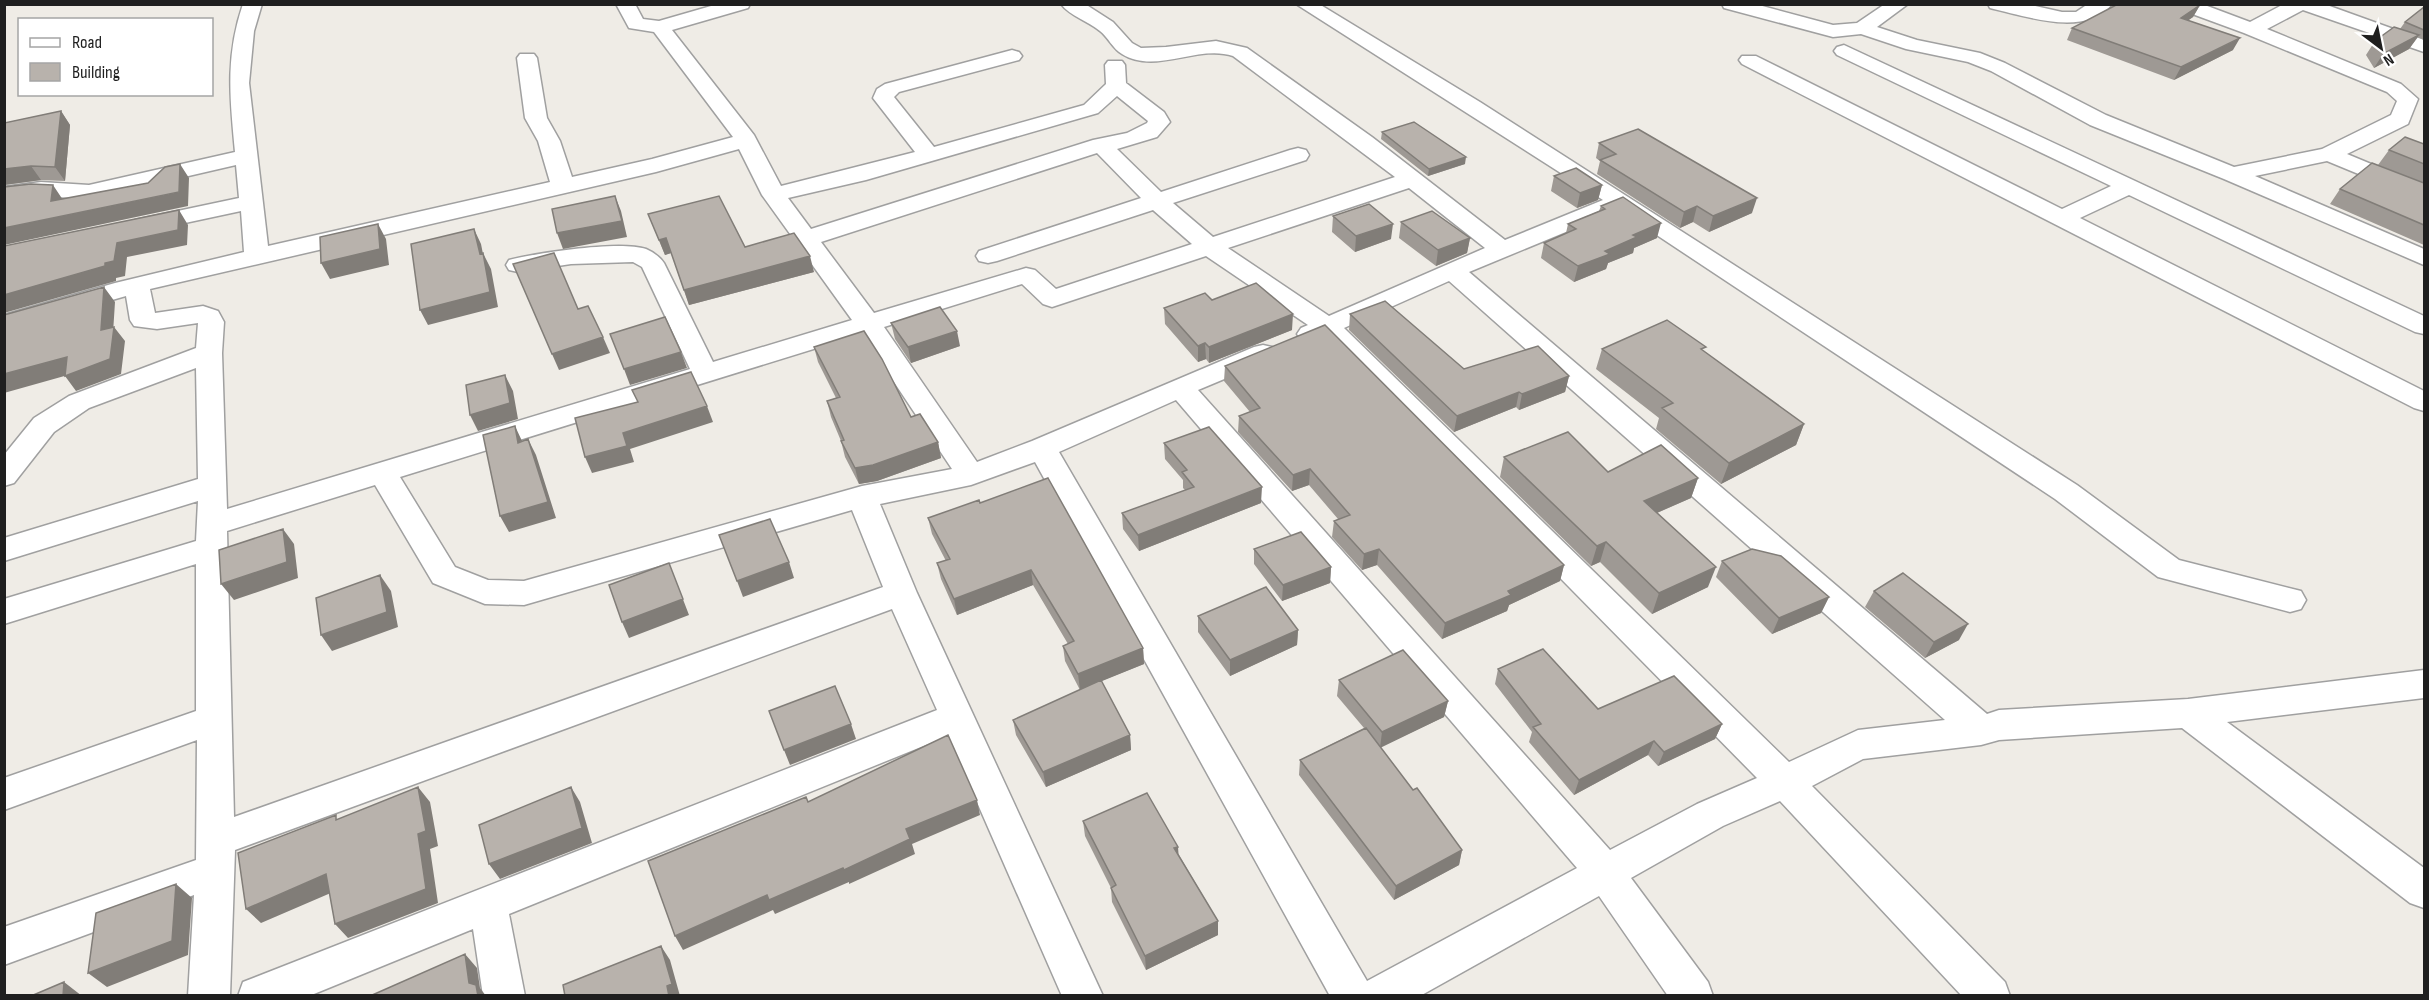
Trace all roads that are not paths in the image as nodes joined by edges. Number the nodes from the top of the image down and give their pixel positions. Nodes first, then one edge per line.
1 (253, 4) edge
2 (625, 4) edge
3 (741, 4) edge
4 (1070, 4) edge
5 (1305, 4) edge
6 (1731, 4) edge
7 (1899, 4) edge
8 (1997, 4) edge
9 (2103, 4) edge
10 (2183, 4) edge
11 (2302, 4) edge
12 (660, 27) junction
13 (1862, 28) junction
14 (2251, 29) junction
15 (2424, 46) edge
16 (1844, 51) dead end
17 (1139, 54) junction
18 (1012, 56) dead end
19 (526, 58) dead end
20 (1749, 60) dead end
21 (1116, 85) junction
22 (746, 140) junction
23 (1101, 145) junction
24 (2330, 154) junction
25 (929, 155) junction
26 (1298, 155) dead end
27 (247, 156) junction
28 (2232, 174) junction
29 (1412, 179) junction
30 (564, 186) junction
31 (2127, 187) junction
32 (4, 194) edge
33 (2424, 194) edge
34 (774, 195) junction
35 (1157, 201) junction
36 (1622, 201) junction
37 (252, 202) junction
38 (2062, 218) junction
39 (117, 230) edge
40 (806, 239) junction
41 (1208, 246) junction
42 (1503, 250) junction
43 (257, 255) junction
44 (988, 256) dead end
45 (2424, 258) edge
46 (515, 266) edge
47 (1452, 270) junction
48 (136, 285) junction
49 (867, 322) junction
50 (4, 323) edge
51 (2424, 326) edge
52 (1328, 327) junction
53 (209, 353) junction
54 (705, 372) junction
55 (1180, 387) junction
56 (2424, 402) edge
57 (1042, 448) junction
58 (382, 472) junction
59 (970, 475) junction
60 (4, 476) edge
61 (213, 485) junction
62 (862, 496) junction
63 (211, 536) junction
64 (4, 550) edge
65 (901, 593) junction
66 (2290, 600) dead end
67 (4, 612) edge
68 (2424, 684) edge
69 (2188, 713) junction
70 (958, 717) junction
71 (214, 719) junction
72 (1981, 730) junction
73 (1785, 782) junction
74 (4, 794) edge
75 (215, 855) junction
76 (1604, 871) junction
77 (2424, 890) edge
78 (488, 904) junction
79 (4, 946) edge
80 (209, 996) edge
81 (258, 996) edge
82 (504, 996) edge
83 (1083, 996) edge
84 (1353, 996) edge
85 (1379, 996) edge
86 (1693, 996) edge
87 (1990, 996) edge

1 - 27 street
2 - 12 street
3 - 12 street
4 - 17 street
5 - 36 street
6 - 13 street
7 - 13 street
8 - 9 street
10 - 14 street
11 - 14 street
11 - 15 street
12 - 22 street
13 - 28 street
14 - 24 street
16 - 31 street
17 - 21 street
17 - 29 street
18 - 25 street
19 - 30 street
20 - 38 street
21 - 23 street
21 - 25 street
22 - 30 street
22 - 34 street
23 - 35 street
23 - 40 street
24 - 28 street
24 - 33 street
25 - 34 street
26 - 35 street
27 - 32 street
27 - 37 street
28 - 45 street
29 - 41 street
29 - 42 street
30 - 43 street
31 - 38 street
31 - 51 street
34 - 40 street
35 - 41 street
35 - 44 street
36 - 42 street
36 - 66 street
37 - 39 street
37 - 43 street
38 - 56 street
40 - 49 street
41 - 49 street
41 - 52 street
42 - 47 street
43 - 48 street
46 - 54 street
47 - 52 street
47 - 72 street
48 - 50 street
48 - 53 street
49 - 54 street
49 - 59 street
52 - 55 street
52 - 73 street
53 - 60 street
53 - 61 street
54 - 58 street
55 - 57 street
55 - 76 street
57 - 59 street
57 - 84 street
58 - 62 street
58 - 63 street
59 - 62 street
61 - 63 street
61 - 64 street
62 - 65 street
63 - 67 street
63 - 71 street
65 - 70 street
65 - 75 street
68 - 69 street
69 - 72 street
69 - 77 street
70 - 78 street
70 - 83 street
71 - 74 street
71 - 75 street
72 - 73 street
73 - 76 street
73 - 87 street
75 - 79 street
75 - 80 street
76 - 85 street
76 - 86 street
78 - 81 street
78 - 82 street

